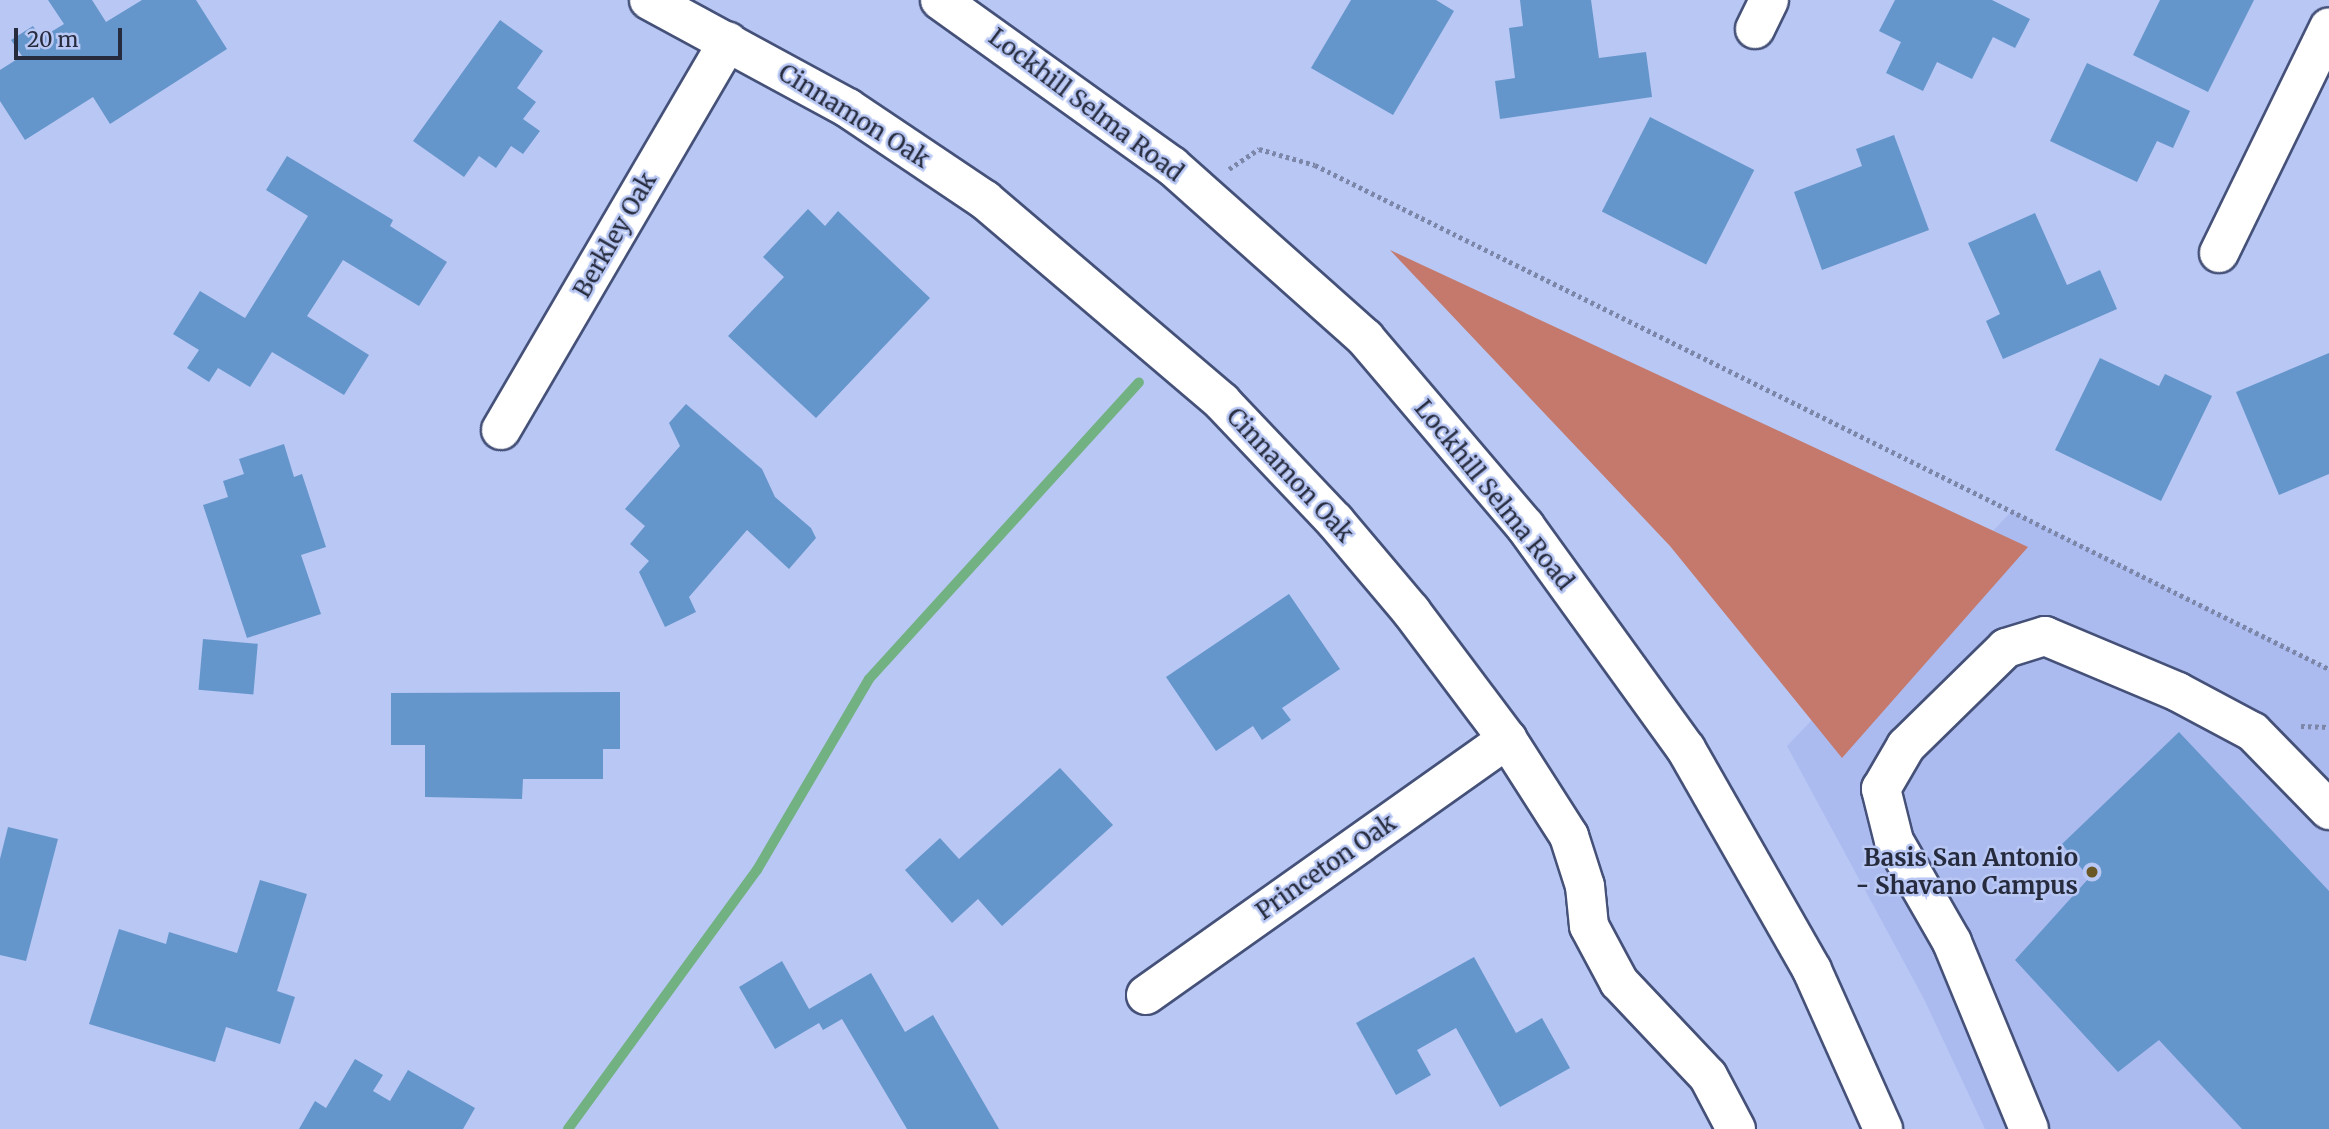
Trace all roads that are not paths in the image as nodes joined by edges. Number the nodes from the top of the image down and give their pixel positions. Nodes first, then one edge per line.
1 (649, 0) edge
2 (940, 0) edge
3 (2329, 27) edge
4 (728, 41) junction
5 (2218, 253) dead end
6 (501, 430) dead end
7 (1507, 739) junction
8 (2329, 810) edge
9 (1146, 995) dead end
10 (1735, 1129) edge
11 (1883, 1129) edge
12 (2029, 1129) edge

1 - 4 street, Cinnamon Oak
2 - 11 street, Lockhill Selma Road
3 - 5 street
4 - 6 street, Berkley Oak
4 - 7 street, Cinnamon Oak
7 - 9 street, Princeton Oak
7 - 10 street, Cinnamon Oak
8 - 12 street

